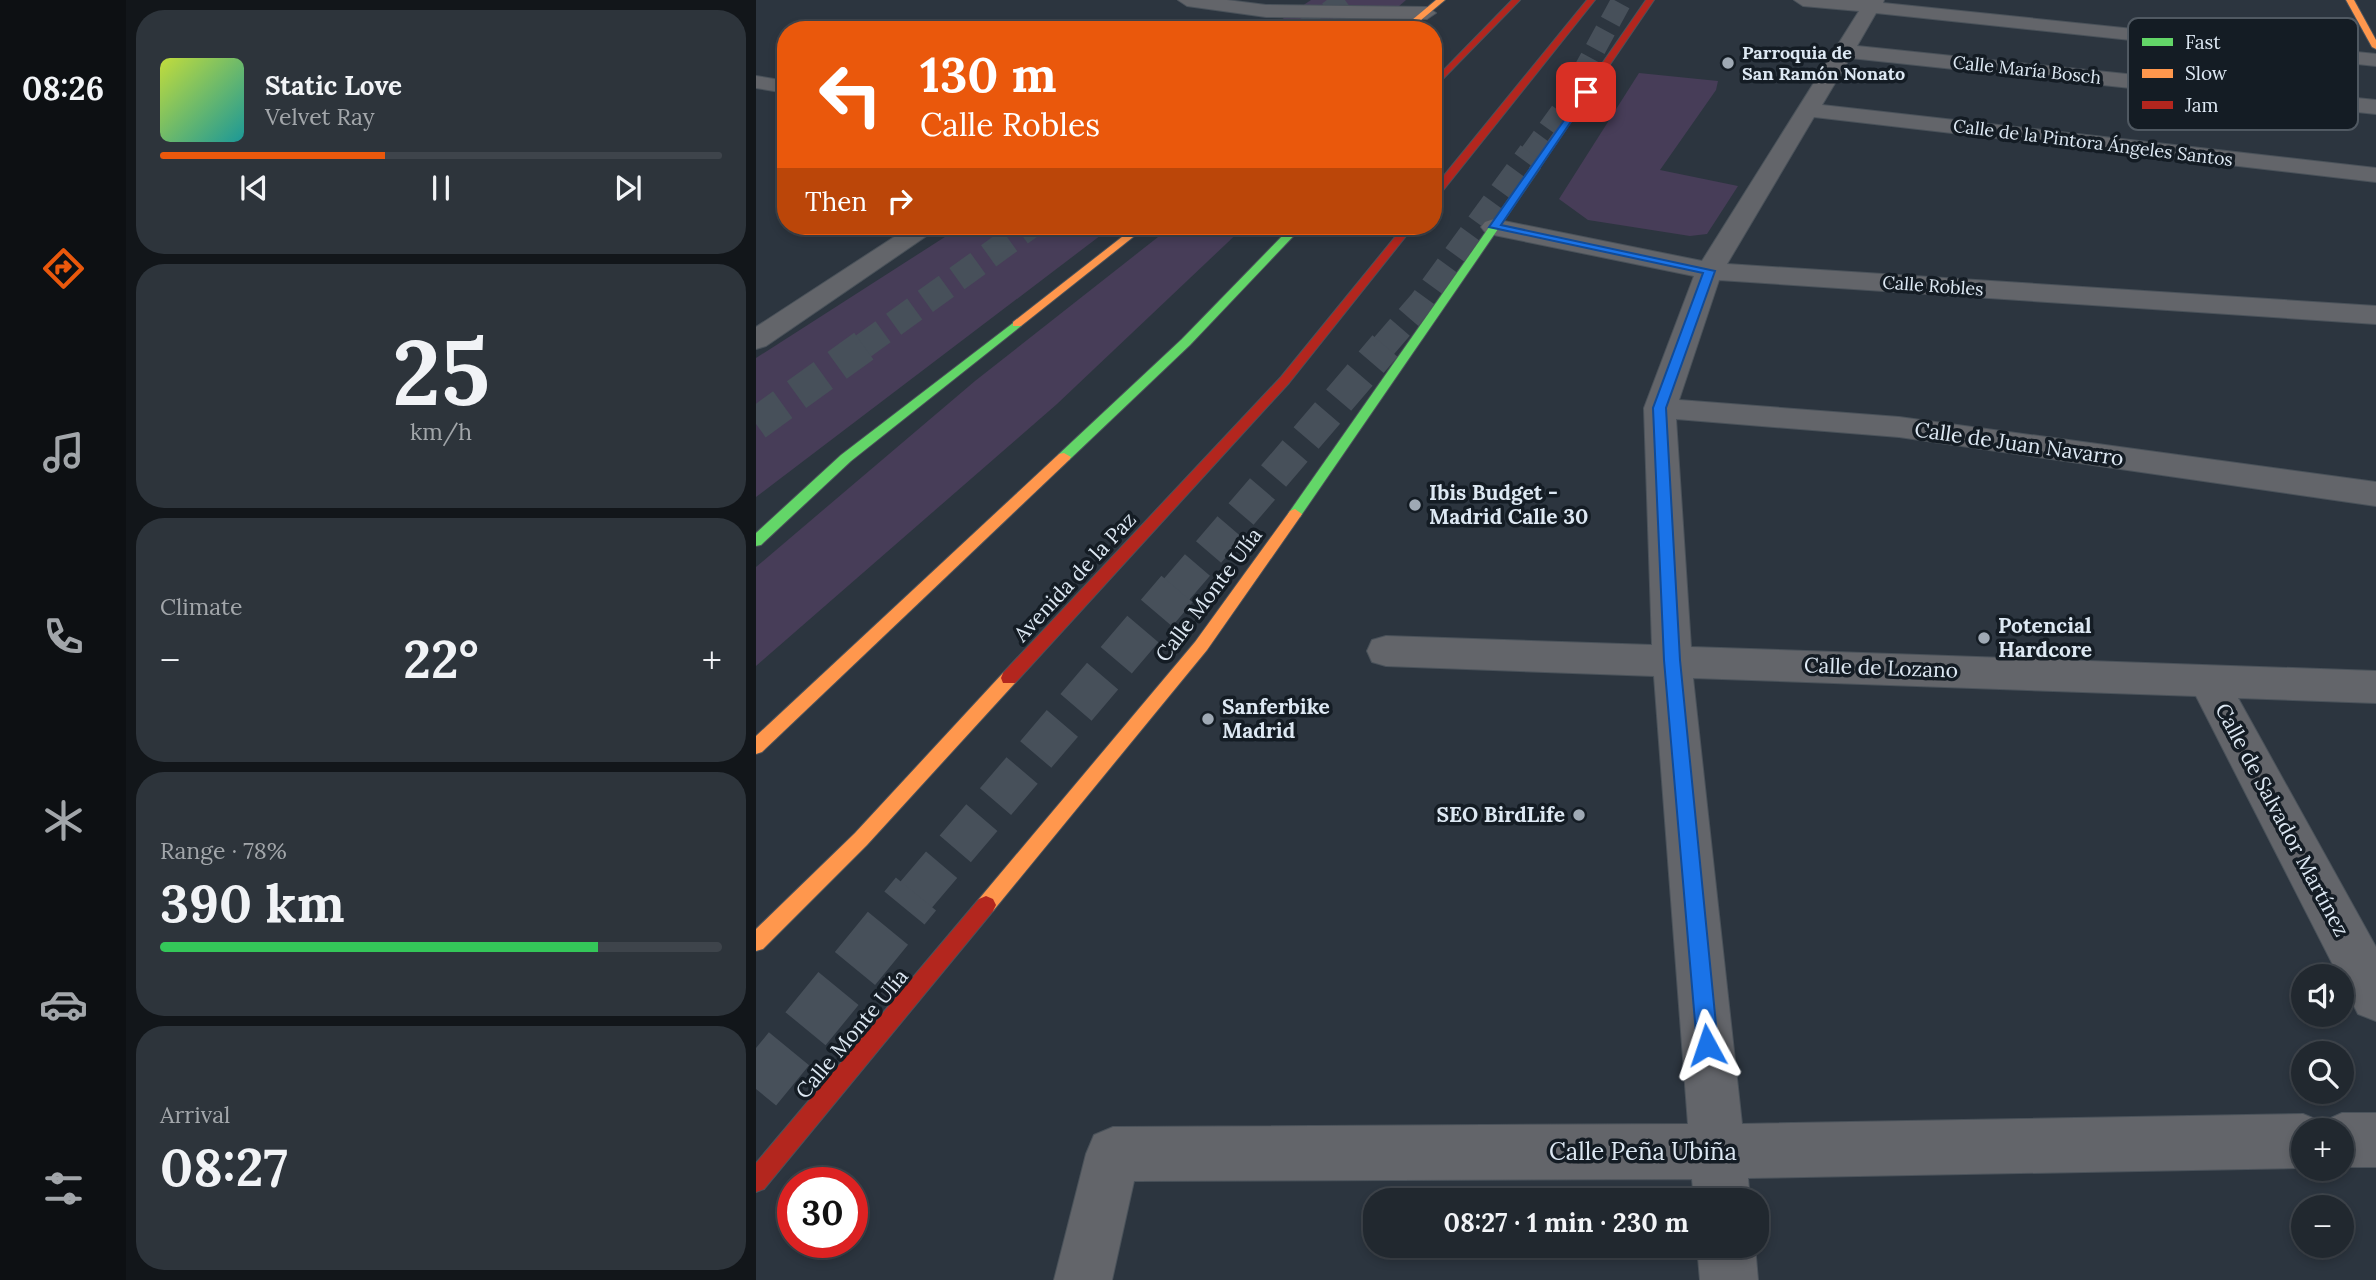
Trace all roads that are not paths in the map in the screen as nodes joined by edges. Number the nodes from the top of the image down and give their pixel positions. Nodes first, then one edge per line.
1 (1187, 0) edge
2 (1516, 0) edge
3 (1591, 0) edge
4 (1650, 0) edge
5 (1803, 0) edge
6 (2350, 0) edge
7 (1873, 4) edge
8 (1274, 6) edge
9 (1434, 6) edge
10 (1249, 21) edge
11 (1415, 21) edge
12 (2128, 32) edge
13 (2376, 47) edge
14 (1845, 51) junction
15 (2358, 58) edge
16 (2376, 60) edge
17 (1442, 77) edge
18 (2128, 81) edge
19 (756, 82) edge
20 (777, 86) edge
21 (2358, 105) edge
22 (2376, 107) edge
23 (1809, 110) junction
24 (2376, 175) edge
25 (1442, 185) edge
26 (1494, 227) junction
27 (914, 235) edge
28 (1131, 235) edge
29 (1289, 235) edge
30 (1402, 235) edge
31 (1709, 271) junction
32 (2376, 315) edge
33 (756, 340) edge
34 (1660, 408) junction
35 (2376, 494) edge
36 (756, 541) edge
37 (1386, 651) dead end
38 (1672, 660) junction
39 (2208, 681) junction
40 (2376, 688) edge
41 (756, 747) edge
42 (756, 942) edge
43 (2376, 996) edge
44 (2354, 1140) edge
45 (2376, 1140) edge
46 (2291, 1142) edge
47 (1720, 1176) edge
48 (756, 1181) edge
49 (1727, 1258) edge
50 (1083, 1280) edge
51 (1729, 1280) edge

1 - 8 street
2 - 17 main road
3 - 25 main road
4 - 26 main road, Calle Monte Ulía
5 - 7 street
6 - 13 main road
7 - 12 street
7 - 14 street
8 - 9 street
8 - 10 street
9 - 11 main road
14 - 18 street, Calle María Bosch
14 - 23 street
15 - 16 street
19 - 20 street
21 - 22 street, Calle María Bosch
23 - 24 street, Calle de la Pintora Ángeles Santos
23 - 31 street
26 - 31 street, Calle Robles
26 - 48 main road, Calle Monte Ulía
27 - 33 street
28 - 36 main road
29 - 41 main road
30 - 42 main road, Avenida de la Paz
31 - 32 street, Calle Robles
31 - 34 street
34 - 35 street, Calle de Juan Navarro
34 - 38 street
37 - 38 street, Calle de Lozano
38 - 39 street, Calle de Lozano
38 - 47 street
39 - 40 street, Calle de Lozano
39 - 43 street, Calle de Salvador Martínez
44 - 45 street
46 - 47 street, Calle Peña Ubiña
47 - 50 street, Calle Peña Ubiña
49 - 51 street

